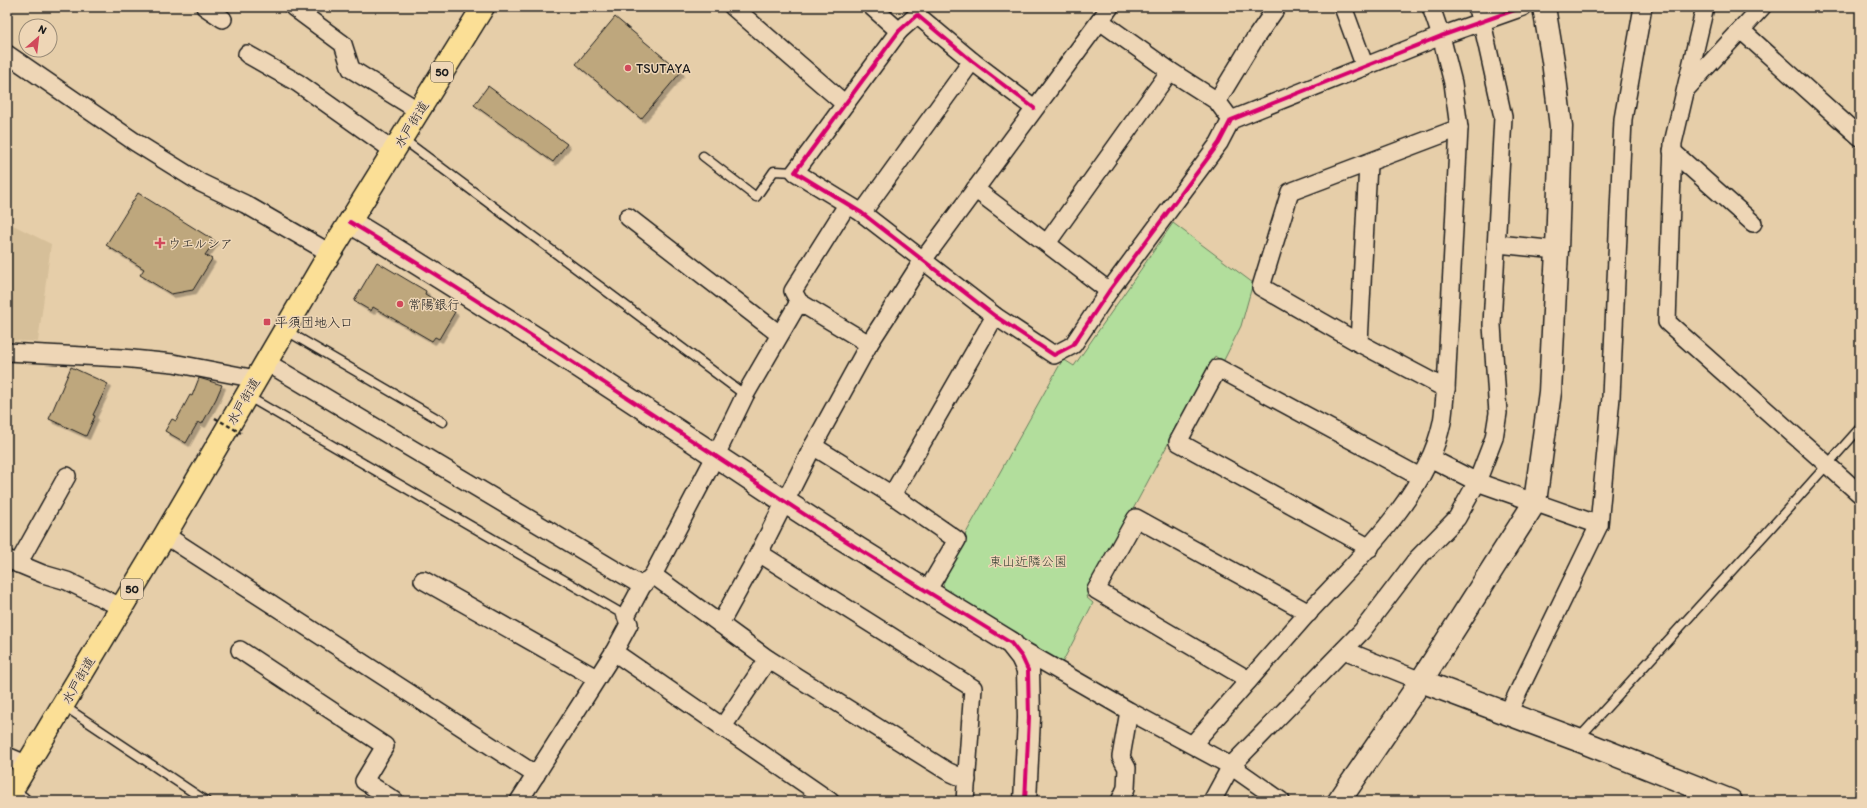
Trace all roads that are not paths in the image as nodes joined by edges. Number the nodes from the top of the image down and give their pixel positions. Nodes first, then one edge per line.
1 (206, 7) edge
2 (293, 7) edge
3 (483, 7) edge
4 (733, 7) edge
5 (872, 7) edge
6 (1110, 7) edge
7 (1277, 7) edge
8 (1343, 7) edge
9 (1431, 7) edge
10 (1523, 7) edge
11 (1544, 7) edge
12 (1643, 7) edge
13 (1705, 7) edge
14 (1762, 7) edge
15 (918, 11) edge
16 (1479, 14) edge
17 (223, 19) dead end
18 (1100, 21) junction
19 (1741, 30) junction
20 (899, 31) junction
21 (1441, 36) junction
22 (7, 54) edge
23 (247, 54) dead end
24 (972, 61) junction
25 (1365, 68) junction
26 (1170, 71) junction
27 (1687, 87) junction
28 (1217, 101) junction
29 (845, 104) junction
30 (1034, 108) junction
31 (418, 111) junction
32 (1231, 120) junction
33 (1458, 128) junction
34 (1860, 137) edge
35 (398, 145) junction
36 (1672, 151) junction
37 (703, 156) dead end
38 (1368, 164) junction
39 (795, 172) junction
40 (976, 189) junction
41 (847, 205) junction
42 (862, 213) junction
43 (628, 217) dead end
44 (350, 222) junction
45 (1753, 223) dead end
46 (1047, 243) junction
47 (1498, 244) junction
48 (1557, 250) junction
49 (330, 253) junction
50 (924, 260) junction
51 (1109, 291) junction
52 (799, 302) junction
53 (995, 316) junction
54 (284, 330) junction
55 (779, 334) junction
56 (1359, 343) junction
57 (869, 344) junction
58 (7, 352) edge
59 (256, 379) junction
60 (1446, 389) junction
61 (745, 395) junction
62 (443, 422) dead end
63 (1860, 428) edge
64 (813, 446) junction
65 (716, 456) junction
66 (1430, 458) junction
67 (1827, 464) junction
68 (67, 476) dead end
69 (1420, 477) junction
70 (1477, 482) junction
71 (1860, 494) edge
72 (892, 495) junction
73 (785, 502) junction
74 (1535, 502) junction
75 (1599, 525) junction
76 (165, 535) junction
77 (1370, 548) junction
78 (759, 553) junction
79 (13, 562) edge
80 (423, 580) dead end
81 (648, 580) junction
82 (926, 591) junction
83 (121, 606) junction
84 (1309, 613) junction
85 (626, 616) junction
86 (720, 624) junction
87 (1010, 643) junction
88 (240, 650) dead end
89 (1344, 650) junction
90 (614, 652) junction
91 (768, 659) junction
92 (596, 678) junction
93 (1248, 680) junction
94 (1421, 681) junction
95 (63, 705) junction
96 (1129, 711) junction
97 (1508, 713) junction
98 (722, 728) junction
99 (1578, 740) junction
100 (1193, 744) junction
101 (7, 756) edge
102 (28, 765) junction
103 (1231, 766) junction
104 (536, 775) junction
105 (967, 780) junction
106 (13, 797) edge
107 (1274, 799) edge
108 (206, 801) edge
109 (395, 801) edge
110 (519, 801) edge
111 (830, 801) edge
112 (965, 801) edge
113 (1025, 801) edge
114 (1120, 801) edge
115 (1212, 801) edge
116 (1339, 801) edge
117 (1731, 801) edge

1 - 17 street
2 - 31 street
3 - 31 main road, 水戸街道 / 50
4 - 29 street
5 - 20 street
6 - 18 street
7 - 28 street
8 - 25 street
9 - 21 street
10 - 16 street
11 - 48 street
12 - 75 street
13 - 27 street
14 - 19 street
15 - 20 street
15 - 24 street
16 - 21 street
16 - 47 street
18 - 26 street
18 - 30 street
19 - 27 street
19 - 34 street
20 - 29 street
21 - 25 street
21 - 33 street
22 - 49 street
23 - 35 street
24 - 30 street
24 - 42 street
25 - 32 street
26 - 28 street
26 - 46 street
27 - 36 street
28 - 32 street
29 - 39 street
30 - 40 street
31 - 35 main road, 水戸街道 / 50
32 - 51 street
33 - 38 street
33 - 60 street
35 - 44 main road, 水戸街道 / 50
35 - 61 lane
36 - 45 street
36 - 67 street
37 - 39 lane
38 - 56 street
38 - 56 street
39 - 41 street
40 - 46 street
40 - 50 street
41 - 42 street
41 - 52 street
42 - 50 street
43 - 55 street
44 - 49 main road, 水戸街道 / 50
44 - 65 street
46 - 51 street
47 - 48 street
47 - 70 street
48 - 74 street
49 - 54 main road, 水戸街道 / 50
50 - 53 street
50 - 57 street
51 - 53 street
52 - 55 street
52 - 57 street
53 - 72 street
54 - 59 main road, 水戸街道 / 50
54 - 62 lane
55 - 61 street
56 - 60 street
57 - 64 street
58 - 59 street
59 - 76 main road, 水戸街道 / 50
59 - 81 street
59 - 85 lane
60 - 66 street
61 - 65 street
63 - 67 lane
64 - 72 street
64 - 73 street
65 - 73 street
65 - 81 street
66 - 69 street
66 - 70 street
67 - 71 street
67 - 99 lane
68 - 79 street
69 - 77 street
69 - 77 street
70 - 74 street
70 - 89 street
72 - 82 street
73 - 78 street
73 - 82 street
74 - 75 street
74 - 94 street
75 - 97 street
76 - 83 main road, 水戸街道 / 50
76 - 104 street
77 - 84 street
78 - 86 street
78 - 105 street
79 - 83 street
80 - 92 street
81 - 85 street
81 - 86 street
82 - 87 street
83 - 95 main road, 水戸街道 / 50
84 - 93 street
84 - 93 street
85 - 90 street
86 - 91 street
87 - 96 street
87 - 113 street
88 - 109 street
89 - 94 street
89 - 103 street
90 - 92 street
90 - 98 street
91 - 98 street
91 - 105 street
92 - 104 street
93 - 100 street
94 - 97 street
94 - 116 street
95 - 102 main road, 水戸街道 / 50
95 - 108 lane
96 - 100 street
96 - 114 street
97 - 99 street
98 - 111 street
99 - 117 street
100 - 103 street
101 - 102 street
102 - 106 main road, 水戸街道 / 50
103 - 107 street
103 - 115 street
104 - 110 street
105 - 112 street

